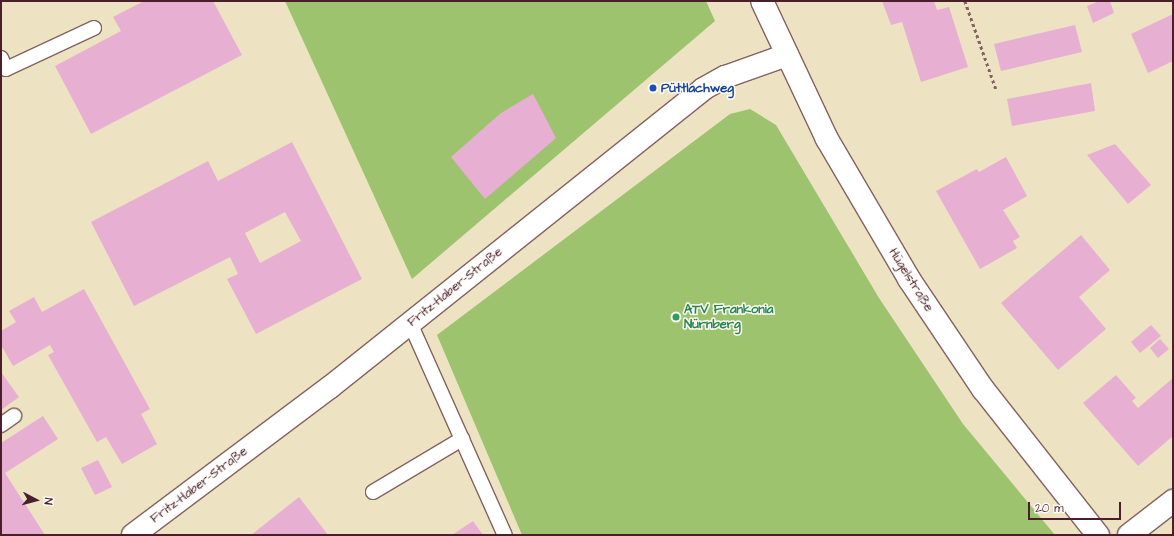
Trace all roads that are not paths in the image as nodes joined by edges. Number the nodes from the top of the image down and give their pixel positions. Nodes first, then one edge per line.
1 (762, 1) edge
2 (94, 28) dead end
3 (787, 55) junction
4 (1, 58) edge
5 (410, 323) junction
6 (14, 416) dead end
7 (1, 425) edge
8 (462, 439) junction
9 (373, 492) dead end
10 (1173, 501) edge
11 (133, 535) edge
12 (505, 535) edge
13 (1098, 535) edge
14 (1129, 535) edge

1 - 3 street, Hügelstraße
2 - 4 lane
3 - 5 street, Fritz-Haber-Straße
3 - 13 street, Hügelstraße
5 - 8 lane
5 - 11 street, Fritz-Haber-Straße
6 - 7 lane
8 - 9 lane
8 - 12 lane
10 - 14 street

